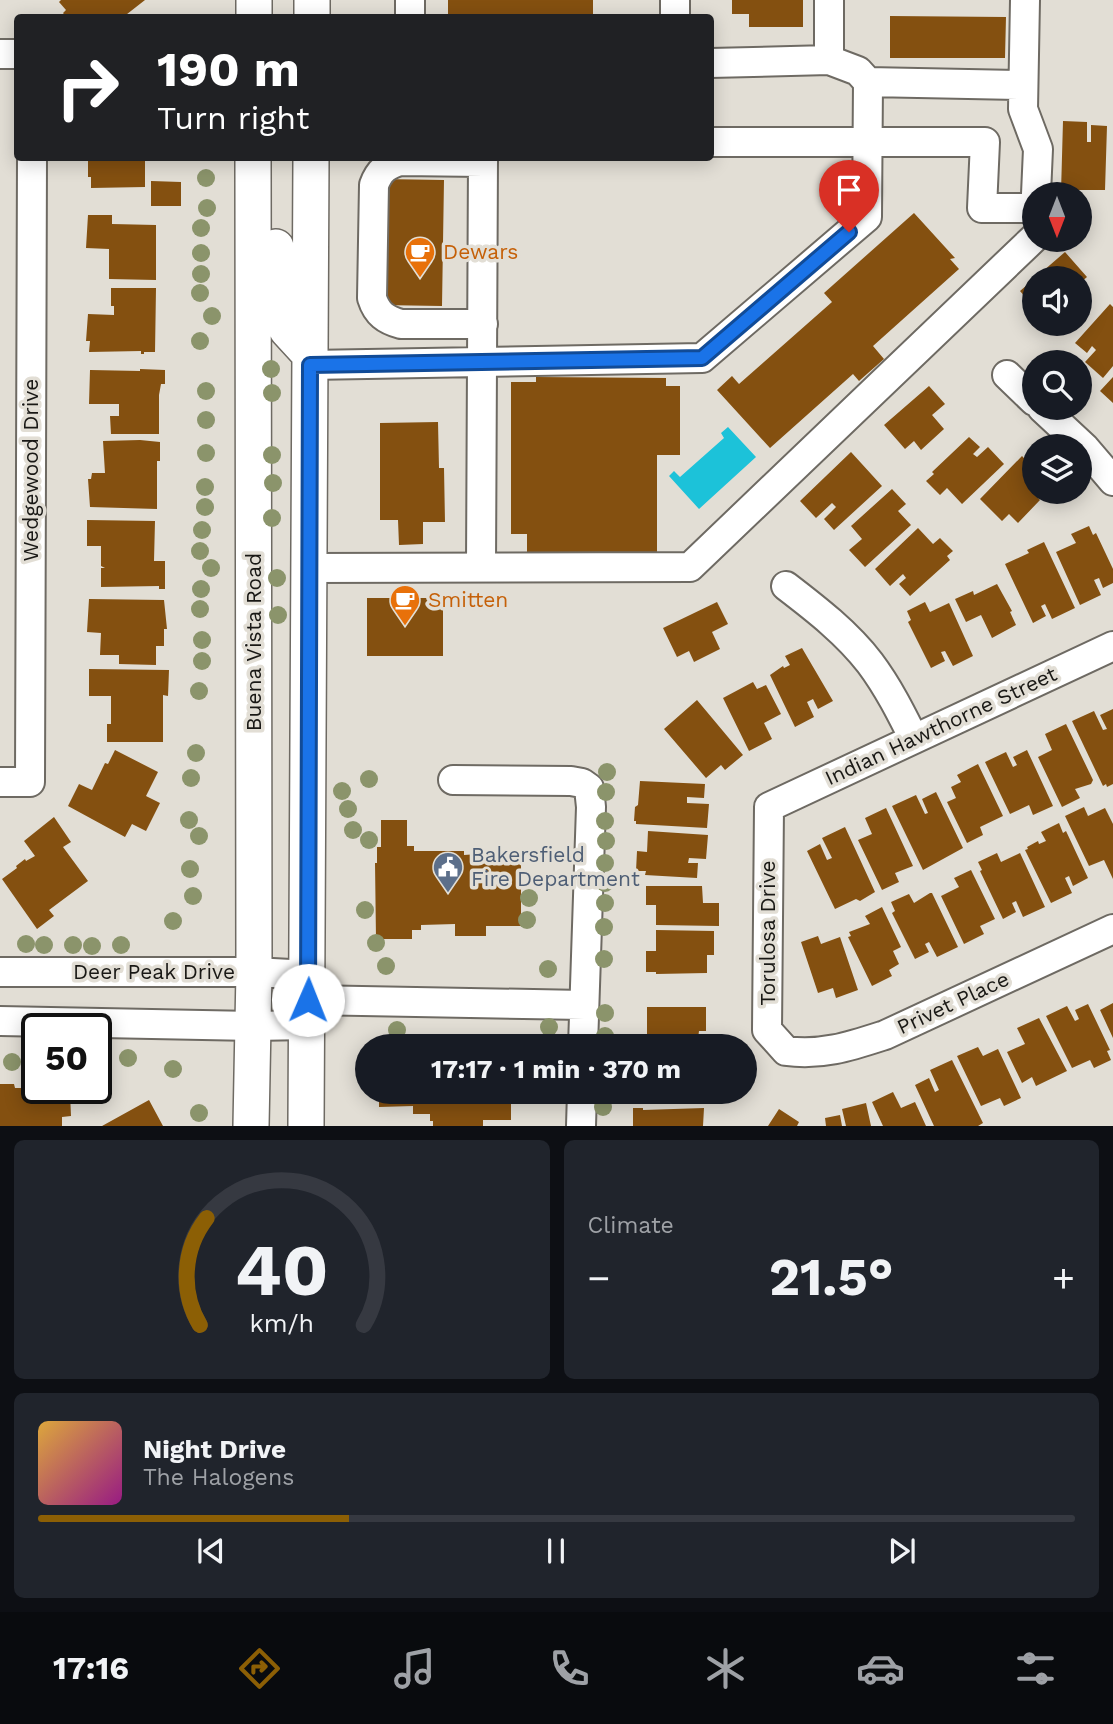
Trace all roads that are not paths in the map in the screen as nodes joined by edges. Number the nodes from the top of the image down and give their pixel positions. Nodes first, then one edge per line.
1 (829, 0) edge
2 (1025, 0) edge
3 (829, 60) junction
4 (714, 63) edge
5 (868, 82) junction
6 (1023, 85) junction
7 (714, 142) edge
8 (867, 142) junction
9 (32, 161) edge
10 (253, 161) edge
11 (256, 161) edge
12 (312, 161) edge
13 (401, 161) edge
14 (483, 161) edge
15 (1037, 182) edge
16 (1022, 208) edge
17 (1022, 249) edge
18 (484, 324) junction
19 (310, 360) junction
20 (484, 362) junction
21 (1007, 375) dead end
22 (1022, 389) edge
23 (1055, 420) edge
24 (1113, 481) edge
25 (481, 567) junction
26 (310, 568) junction
27 (786, 586) dead end
28 (1113, 646) edge
29 (914, 739) junction
30 (453, 780) dead end
31 (0, 782) edge
32 (769, 807) joint
33 (1113, 929) edge
34 (0, 972) edge
35 (254, 972) junction
36 (308, 1000) junction
37 (584, 1005) junction
38 (0, 1021) edge
39 (253, 1026) junction
40 (583, 1034) edge
41 (786, 1051) joint
42 (582, 1104) edge
43 (251, 1125) edge
44 (306, 1125) edge
45 (581, 1125) edge

1 - 3 street
2 - 6 street
3 - 4 street
3 - 5 street
5 - 6 street
5 - 8 street
6 - 15 street
7 - 8 street
8 - 16 street
8 - 20 street
9 - 31 street, Wedgewood Drive
10 - 35 main road, Buena Vista Road
11 - 19 main road
12 - 19 main road
13 - 18 street
14 - 18 street
17 - 25 street
18 - 20 street
19 - 20 street
19 - 26 main road
20 - 25 street
21 - 22 street
23 - 24 street
25 - 26 street
26 - 36 main road
27 - 29 street
28 - 29 street, Indian Hawthorne Street
29 - 32 street, Indian Hawthorne Street
30 - 37 street
32 - 41 street, Torulosa Drive
33 - 41 street, Privet Place
34 - 35 street, Deer Peak Drive
35 - 36 street, Deer Peak Drive
35 - 39 main road, Buena Vista Road
36 - 37 street
36 - 39 street
36 - 44 main road
37 - 40 street
38 - 39 street
39 - 43 main road, Buena Vista Road
42 - 45 street

